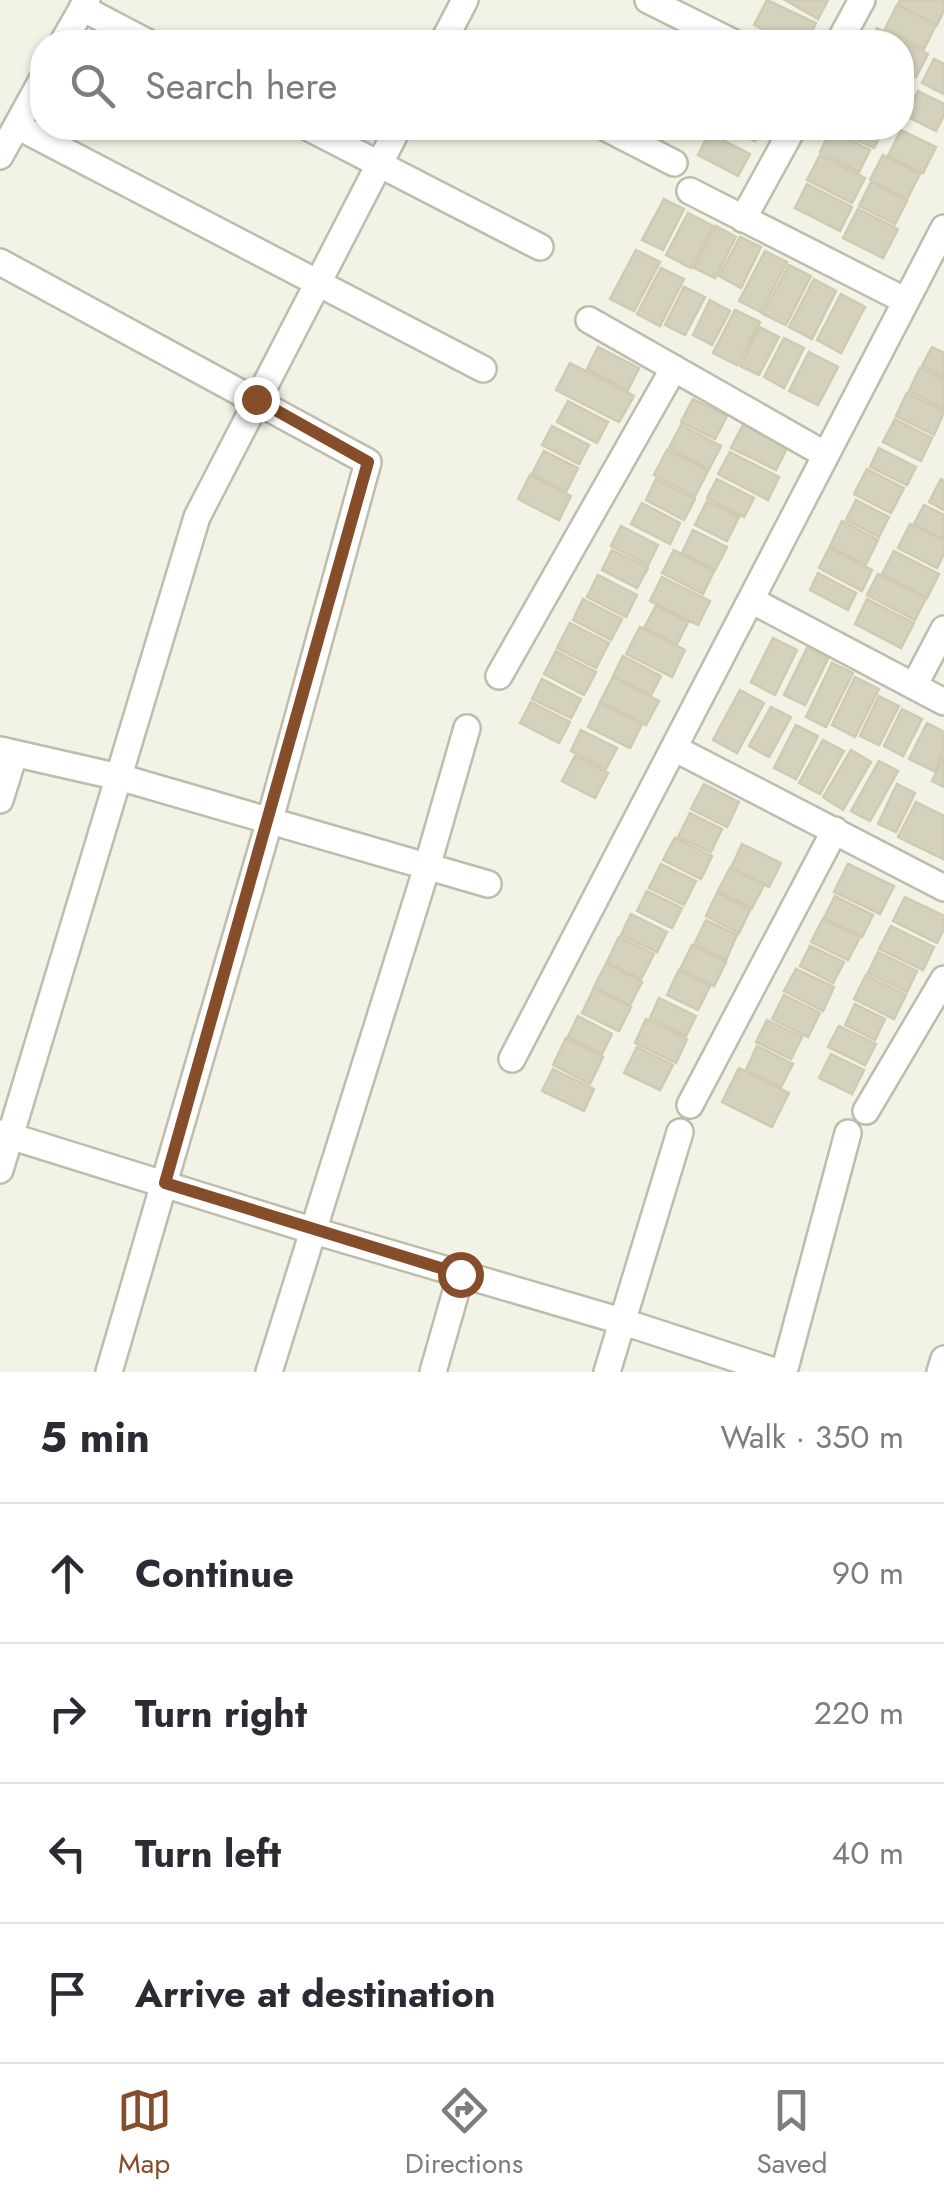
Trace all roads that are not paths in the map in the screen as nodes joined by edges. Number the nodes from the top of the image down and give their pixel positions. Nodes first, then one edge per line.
1 (465, 0) edge
2 (648, 0) edge
3 (862, 0) edge
4 (84, 4) edge
5 (70, 30) edge
6 (127, 30) edge
7 (450, 30) edge
8 (708, 30) edge
9 (846, 30) edge
10 (30, 102) edge
11 (17, 126) junction
12 (30, 133) edge
13 (44, 140) edge
14 (332, 140) edge
15 (392, 140) edge
16 (629, 140) edge
17 (786, 140) edge
18 (0, 156) edge
19 (379, 164) junction
20 (674, 164) dead end
21 (690, 191) dead end
22 (743, 219) junction
23 (944, 228) edge
24 (540, 247) dead end
25 (0, 262) edge
26 (318, 282) junction
27 (906, 301) junction
28 (589, 320) dead end
29 (674, 368) junction
30 (482, 369) dead end
31 (256, 399) junction
32 (826, 455) junction
33 (751, 600) junction
34 (944, 629) edge
35 (499, 676) dead end
36 (914, 686) junction
37 (944, 702) edge
38 (467, 728) dead end
39 (674, 748) junction
40 (7, 752) edge
41 (120, 777) junction
42 (0, 800) edge
43 (269, 822) junction
44 (836, 830) junction
45 (427, 867) junction
46 (488, 884) dead end
47 (944, 888) edge
48 (944, 979) edge
49 (512, 1059) dead end
50 (690, 1105) dead end
51 (866, 1112) dead end
52 (680, 1132) dead end
53 (848, 1134) dead end
54 (5, 1135) edge
55 (0, 1170) edge
56 (165, 1183) junction
57 (311, 1230) junction
58 (460, 1274) junction
59 (621, 1321) junction
60 (944, 1359) edge
61 (109, 1372) edge
62 (269, 1372) edge
63 (432, 1372) edge
64 (606, 1372) edge
65 (777, 1372) edge
66 (940, 1372) edge

1 - 7 street
2 - 8 street
3 - 9 street
4 - 5 street
4 - 6 street
10 - 11 street
11 - 12 street
11 - 18 street
13 - 26 street
14 - 19 street
15 - 19 street
16 - 20 street
17 - 22 street
19 - 24 street
19 - 26 street
21 - 22 street
22 - 27 street
23 - 27 street
25 - 31 street
26 - 30 street
26 - 31 street
27 - 32 street
28 - 29 street
29 - 32 street
29 - 35 street
31 - 41 street
31 - 43 street
32 - 33 street
33 - 36 street
33 - 39 street
34 - 36 street
36 - 37 street
38 - 45 street
39 - 44 street
39 - 49 street
40 - 41 street
40 - 42 street
41 - 43 street
41 - 54 street
43 - 45 street
43 - 56 street
44 - 47 street
44 - 50 street
45 - 46 street
45 - 57 street
48 - 51 street
52 - 59 street
53 - 65 street
54 - 55 street
54 - 56 street
56 - 57 street
56 - 61 street
57 - 58 street
57 - 62 street
58 - 59 street
58 - 63 street
59 - 64 street
59 - 65 street
60 - 66 street

